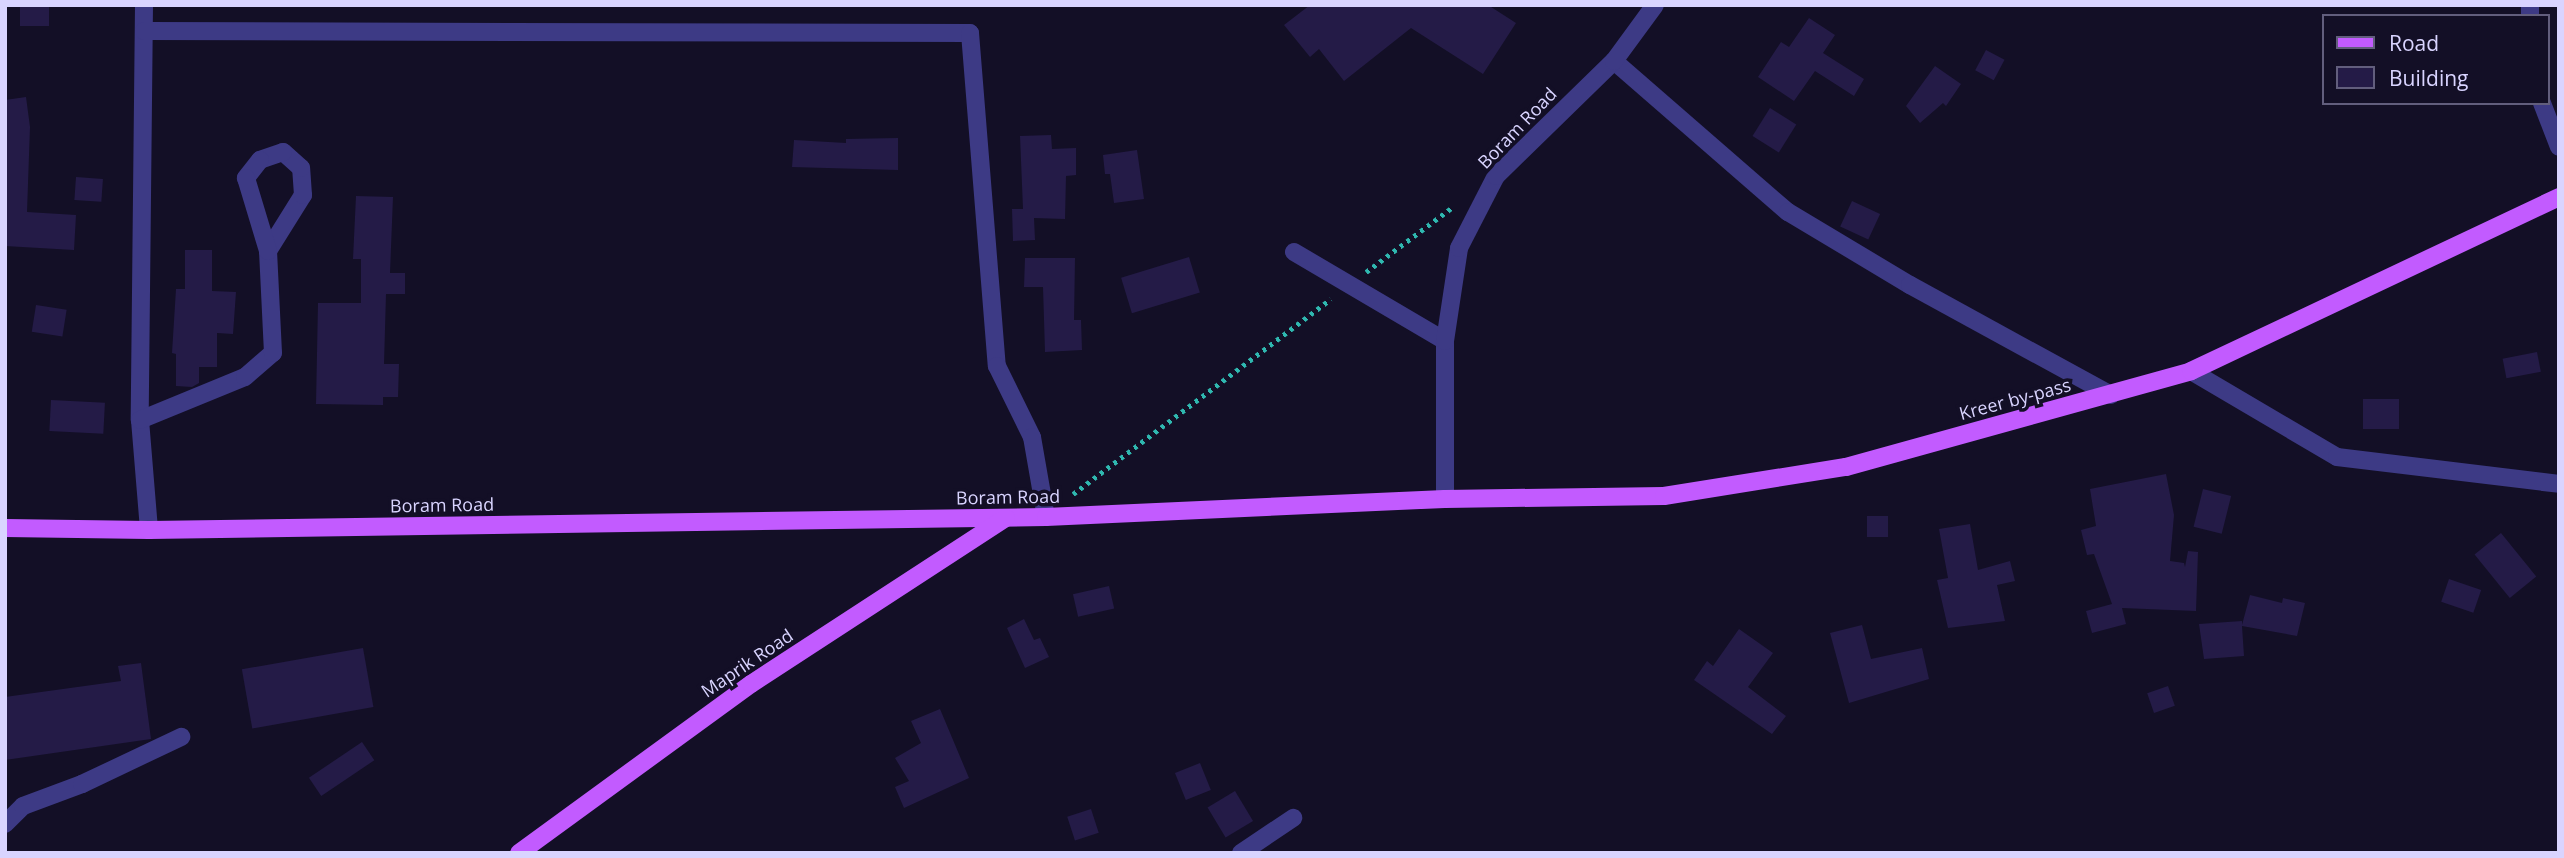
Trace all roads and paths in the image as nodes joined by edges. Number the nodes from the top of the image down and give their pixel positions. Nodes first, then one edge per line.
1 (144, 5) edge
2 (1655, 5) edge
3 (144, 32) junction
4 (1614, 61) junction
5 (2543, 105) edge
6 (2559, 147) edge
7 (2559, 197) edge
8 (1463, 200) dead end
9 (268, 251) junction
10 (1294, 252) dead end
11 (1364, 274) dead end
12 (1342, 290) dead end
13 (1445, 341) junction
14 (2191, 371) junction
15 (2111, 395) junction
16 (140, 420) junction
17 (2559, 484) edge
18 (1445, 499) junction
19 (1046, 517) junction
20 (1006, 518) junction
21 (5, 528) edge
22 (149, 530) junction
23 (181, 737) dead end
24 (1293, 818) dead end
25 (5, 824) edge
26 (519, 853) edge
27 (1241, 853) edge

1 - 3 street
2 - 4 street, Boram Road
3 - 16 street
3 - 19 street
4 - 13 street, Boram Road
4 - 15 street
5 - 6 street
7 - 14 main road, Kreer by-pass
8 - 11 path
9 - 9 street
9 - 16 street
10 - 13 street
12 - 19 path
13 - 18 street, Boram Road
14 - 15 main road, Kreer by-pass
14 - 17 street
15 - 18 main road, Kreer by-pass
16 - 22 street
18 - 19 main road, Boram Road
19 - 20 main road, Boram Road
20 - 22 main road, Boram Road
20 - 26 main road, Maprik Road
21 - 22 main road, Boram Road
23 - 25 street
24 - 27 street

